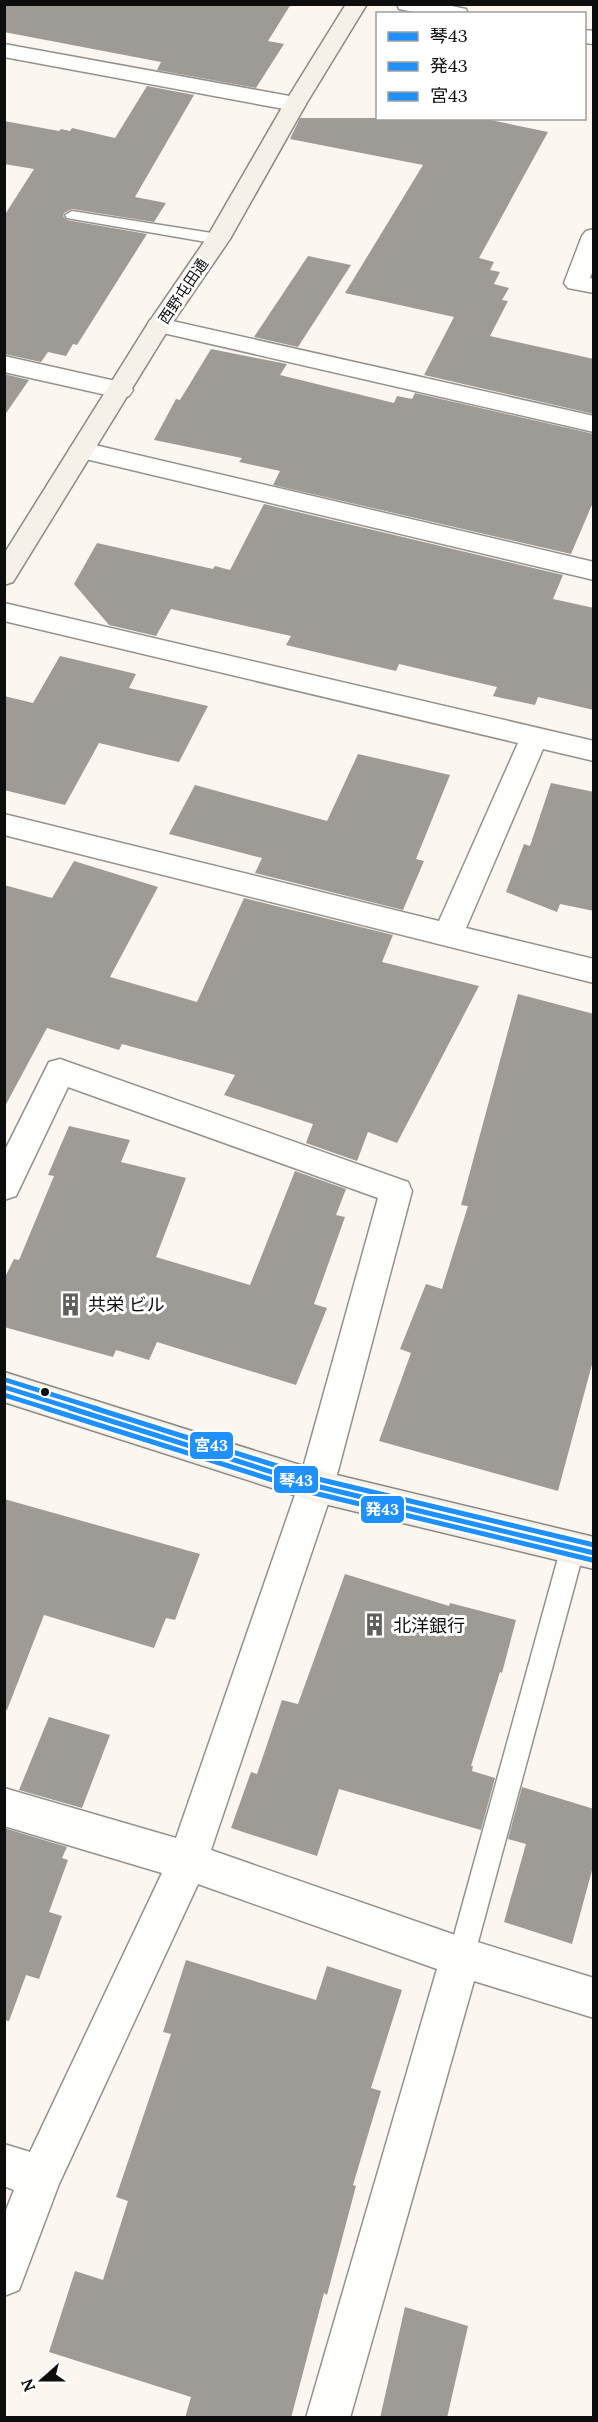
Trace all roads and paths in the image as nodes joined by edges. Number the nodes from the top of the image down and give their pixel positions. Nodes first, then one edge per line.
1 (357, 4) edge
2 (407, 4) edge
3 (448, 12) edge
4 (4, 50) edge
5 (296, 105) junction
6 (72, 215) dead end
7 (594, 236) edge
8 (218, 239) junction
9 (594, 286) edge
10 (159, 325) junction
11 (4, 364) edge
12 (120, 390) junction
13 (594, 424) edge
14 (82, 450) junction
15 (594, 571) edge
16 (4, 576) edge
17 (4, 612) edge
18 (534, 738) junction
19 (594, 751) edge
20 (4, 824) edge
21 (448, 935) junction
22 (594, 971) edge
23 (4, 1187) edge
24 (4, 1387) edge
25 (316, 1486) junction
26 (583, 1550) edge
27 (4, 1807) edge
28 (188, 1861) junction
29 (461, 1957) junction
30 (594, 1998) edge
31 (22, 2171) edge
32 (4, 2275) edge
33 (328, 2418) edge

1 - 5 street, 西野屯田通
2 - 3 street
4 - 5 street
5 - 8 street, 西野屯田通
6 - 8 lane
7 - 9 street
8 - 10 street, 西野屯田通
10 - 12 street, 西野屯田通
10 - 13 street
11 - 12 street
12 - 14 street, 西野屯田通
14 - 15 street
14 - 16 street, 西野屯田通
17 - 18 street
18 - 19 street
18 - 21 street
20 - 21 street
21 - 22 street
23 - 25 street
24 - 25 street
25 - 26 street
25 - 28 street
26 - 29 lane
27 - 28 street
28 - 29 street
28 - 31 street
29 - 30 street
29 - 33 street
31 - 32 street

